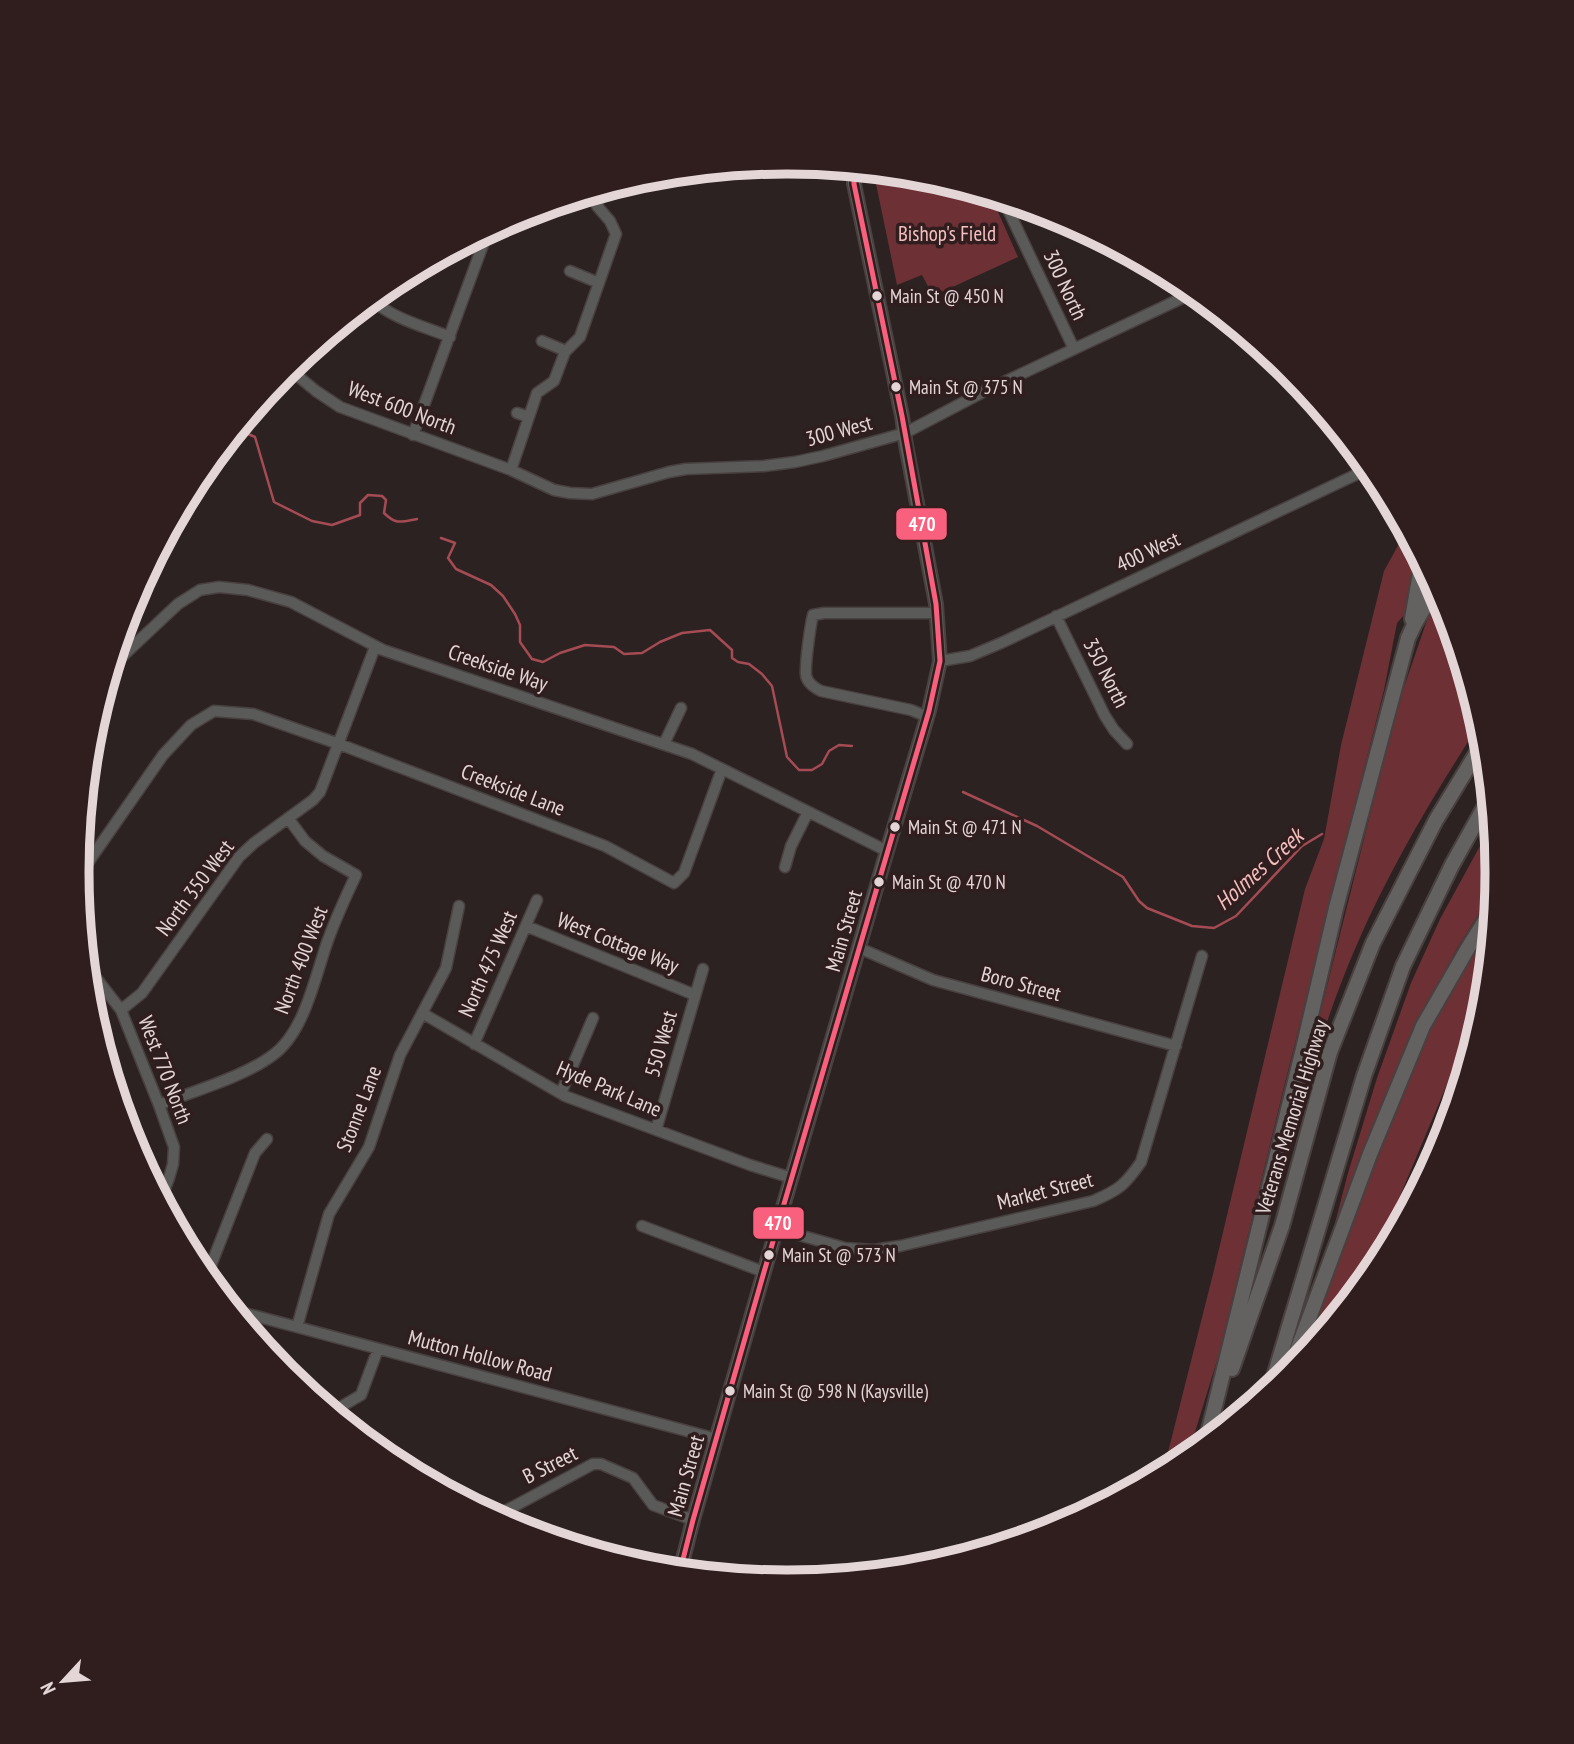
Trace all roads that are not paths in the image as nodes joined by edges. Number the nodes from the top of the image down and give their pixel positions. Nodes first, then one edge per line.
1 (854, 178) edge
2 (599, 200) edge
3 (1008, 210) edge
4 (484, 244) edge
5 (570, 271) dead end
6 (599, 282) junction
7 (1183, 298) edge
8 (379, 306) edge
9 (450, 337) junction
10 (542, 341) dead end
11 (1074, 349) junction
12 (566, 351) junction
13 (297, 376) edge
14 (517, 413) dead end
15 (529, 417) junction
16 (905, 433) junction
17 (413, 435) junction
18 (511, 470) junction
19 (1359, 473) edge
20 (1420, 579) edge
21 (1430, 600) edge
22 (937, 613) junction
23 (1056, 617) junction
24 (1408, 638) junction
25 (375, 647) junction
26 (124, 655) edge
27 (940, 661) junction
28 (681, 708) dead end
29 (928, 717) junction
30 (339, 744) junction
31 (664, 744) junction
32 (1127, 744) dead end
33 (1475, 756) edge
34 (723, 769) junction
35 (808, 812) junction
36 (1482, 812) edge
37 (288, 818) junction
38 (887, 851) junction
39 (90, 860) edge
40 (785, 867) dead end
41 (537, 900) dead end
42 (459, 906) dead end
43 (1482, 925) edge
44 (526, 926) junction
45 (859, 948) junction
46 (1202, 956) dead end
47 (703, 969) dead end
48 (98, 981) edge
49 (695, 995) junction
50 (121, 1010) junction
51 (422, 1013) junction
52 (593, 1018) dead end
53 (474, 1044) junction
54 (1176, 1046) junction
55 (561, 1093) junction
56 (159, 1105) junction
57 (656, 1130) junction
58 (267, 1139) dead end
59 (792, 1178) junction
60 (165, 1188) edge
61 (642, 1226) dead end
62 (778, 1229) junction
63 (211, 1266) edge
64 (764, 1272) junction
65 (247, 1314) edge
66 (297, 1327) junction
67 (1298, 1347) edge
68 (378, 1349) junction
69 (1276, 1368) edge
70 (339, 1407) edge
71 (1212, 1426) edge
72 (1210, 1428) edge
73 (717, 1438) junction
74 (506, 1511) edge
75 (693, 1520) junction
76 (683, 1562) edge

1 - 16 main road, Main Street
2 - 6 street
3 - 11 street, 300 North
4 - 9 street
5 - 6 street
6 - 12 street
7 - 11 street, 300 West
8 - 9 street
9 - 17 street
10 - 12 street
11 - 16 street, 300 West
12 - 15 street
13 - 17 street, West 600 North
14 - 15 street
15 - 18 street
16 - 18 street, 300 West
16 - 22 main road, Main Street
17 - 18 street, West 600 North
19 - 23 street, 400 West
20 - 24 highway
21 - 24 highway
22 - 27 main road, Main Street
22 - 29 street
23 - 27 street, 400 West
23 - 32 street, 350 North
24 - 72 highway
25 - 26 street, Creekside Way
25 - 30 street, North 350 West
25 - 31 street, Creekside Way
27 - 29 main road, Main Street
28 - 31 street
29 - 38 main road, Main Street
30 - 34 street, Creekside Lane
30 - 37 street, North 350 West
30 - 39 street, Creekside Lane
31 - 34 street, Creekside Way
33 - 71 highway, Veterans Memorial Highway
34 - 35 street, Creekside Way
35 - 38 street, Creekside Way
35 - 40 street
36 - 69 highway
37 - 50 street, North 350 West
37 - 56 street, North 400 West
38 - 45 main road, Main Street
41 - 44 street, North 475 West
42 - 51 street, Stonne Lane
43 - 67 highway
44 - 49 street, West Cottage Way
44 - 53 street, North 475 West
45 - 54 street, Boro Street
45 - 59 main road, Main Street
46 - 54 street, Market Street
47 - 49 street, 550 West
48 - 50 street, West 770 North
49 - 57 street, 550 West
50 - 56 street, West 770 North
51 - 53 street, Hyde Park Lane
51 - 66 street, Stonne Lane
52 - 55 street
53 - 55 street, Hyde Park Lane
54 - 62 street, Market Street
55 - 57 street, Hyde Park Lane
56 - 60 street, West 770 North
57 - 59 street, Hyde Park Lane
58 - 63 street
59 - 62 main road, Main Street
61 - 64 street
62 - 64 main road, Main Street
64 - 73 main road, Main Street
65 - 66 street, Mutton Hollow Road
66 - 68 street, Mutton Hollow Road
68 - 70 street
68 - 73 street, Mutton Hollow Road
73 - 75 main road, Main Street
74 - 75 street, B Street
75 - 76 main road, Main Street

